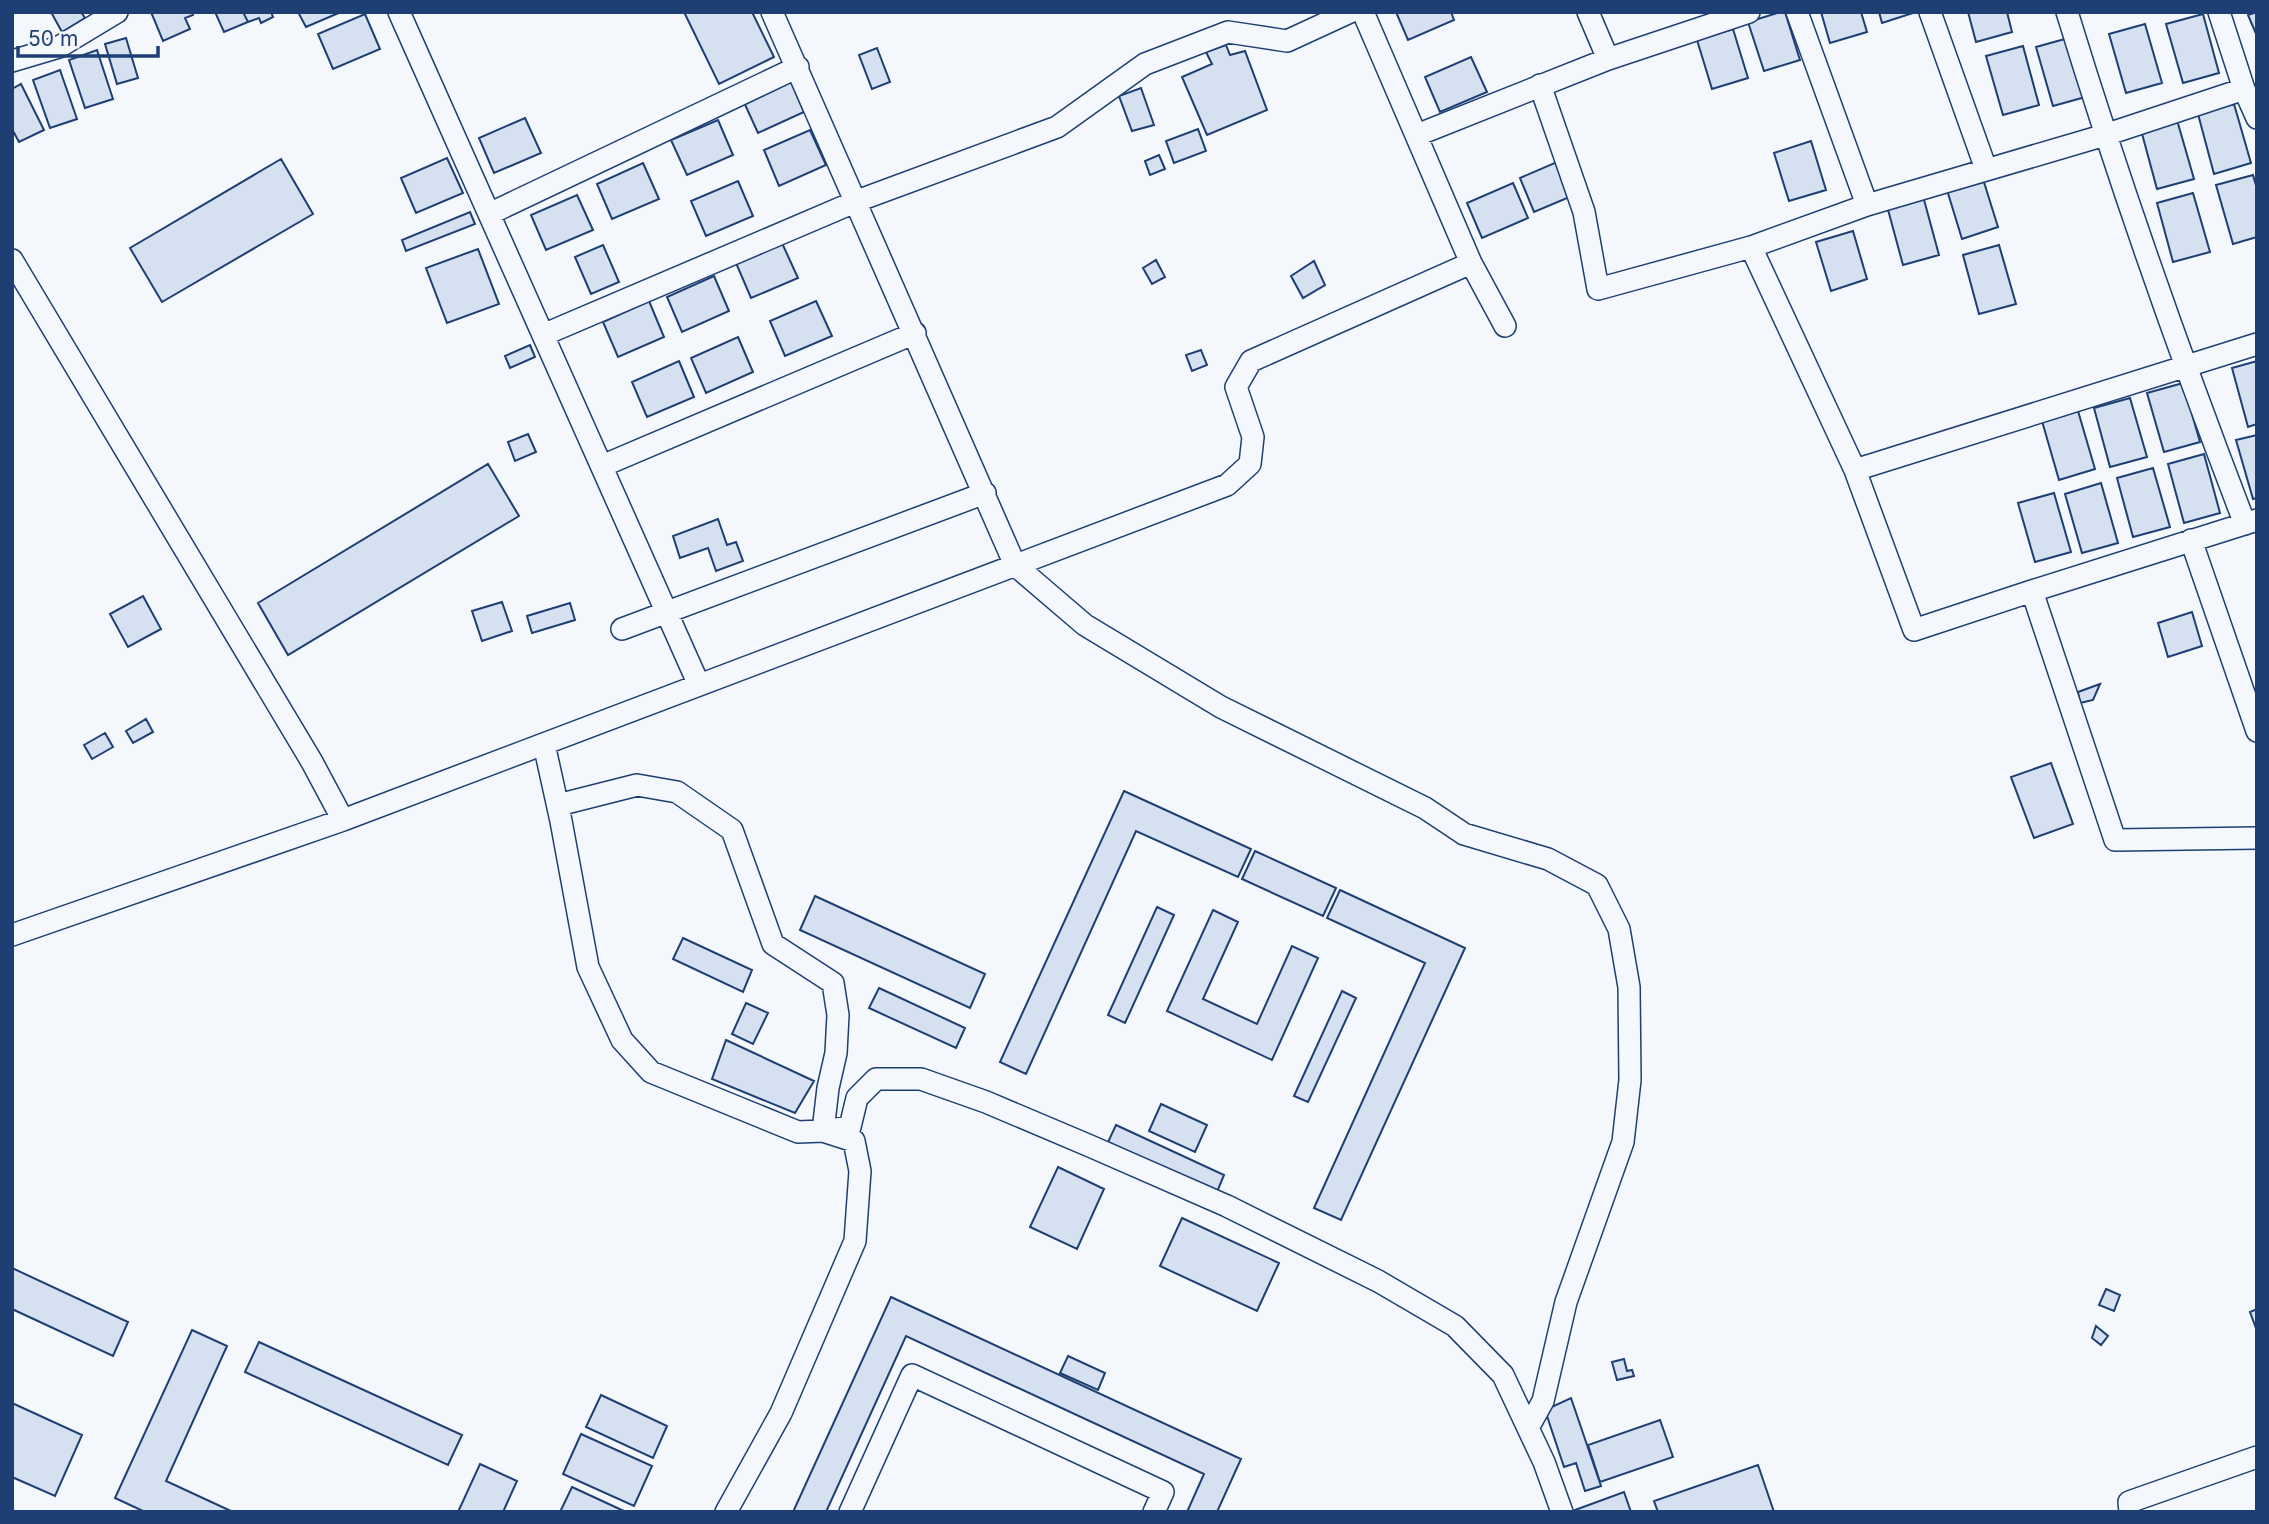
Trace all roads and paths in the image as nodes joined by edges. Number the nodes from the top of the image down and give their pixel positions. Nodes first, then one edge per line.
1 (117, 12) edge
2 (398, 12) edge
3 (772, 12) edge
4 (1350, 12) edge
5 (1363, 12) edge
6 (1588, 12) edge
7 (1749, 12) edge
8 (1797, 12) edge
9 (1930, 12) edge
10 (2067, 12) edge
11 (2219, 12) edge
12 (1608, 60) junction
13 (12, 61) edge
14 (798, 67) junction
15 (1540, 86) junction
16 (2244, 89) junction
17 (2257, 118) edge
18 (1416, 135) junction
19 (2105, 135) junction
20 (1986, 169) junction
21 (857, 201) junction
22 (1867, 205) junction
23 (489, 214) junction
24 (1751, 247) junction
25 (12, 260) edge
26 (1471, 263) junction
27 (1505, 326) dead end
28 (915, 333) junction
29 (543, 335) junction
30 (2257, 344) edge
31 (2184, 367) junction
32 (602, 466) junction
33 (1855, 470) junction
34 (985, 494) junction
35 (2251, 522) edge
36 (2191, 540) junction
37 (1015, 565) junction
38 (2032, 591) junction
39 (667, 611) junction
40 (622, 629) dead end
41 (699, 685) junction
42 (2257, 731) edge
43 (544, 744) junction
44 (558, 806) junction
45 (343, 820) junction
46 (2257, 838) edge
47 (12, 935) edge
48 (823, 1131) junction
49 (1528, 1427) junction
50 (2257, 1457) edge
51 (726, 1512) edge
52 (850, 1512) edge
53 (1154, 1512) edge
54 (1562, 1512) edge
55 (2130, 1512) edge

1 - 13 street
2 - 23 street
3 - 14 street
4 - 21 street
5 - 18 street
6 - 12 street
7 - 12 street
8 - 22 street
9 - 20 street
10 - 19 street
11 - 16 street
12 - 15 street
14 - 21 street
14 - 23 street
15 - 18 street
15 - 24 street
16 - 17 street
16 - 19 street
18 - 26 street
19 - 20 street
19 - 31 street
20 - 22 street
21 - 28 street
21 - 29 street
22 - 24 street
23 - 29 street
24 - 33 street
25 - 45 street
26 - 27 street
26 - 37 street
28 - 32 street
28 - 34 street
29 - 32 street
30 - 31 street
31 - 33 street
31 - 35 street
32 - 39 street
33 - 38 street
34 - 37 street
34 - 39 street
35 - 36 street
36 - 38 street
36 - 42 street
37 - 41 street
37 - 49 street
38 - 46 street
39 - 40 street
39 - 41 street
41 - 43 street
43 - 44 street
43 - 45 street
44 - 48 street
44 - 48 street
45 - 47 street
48 - 49 street
48 - 51 street
49 - 54 street
50 - 55 street
52 - 53 street

